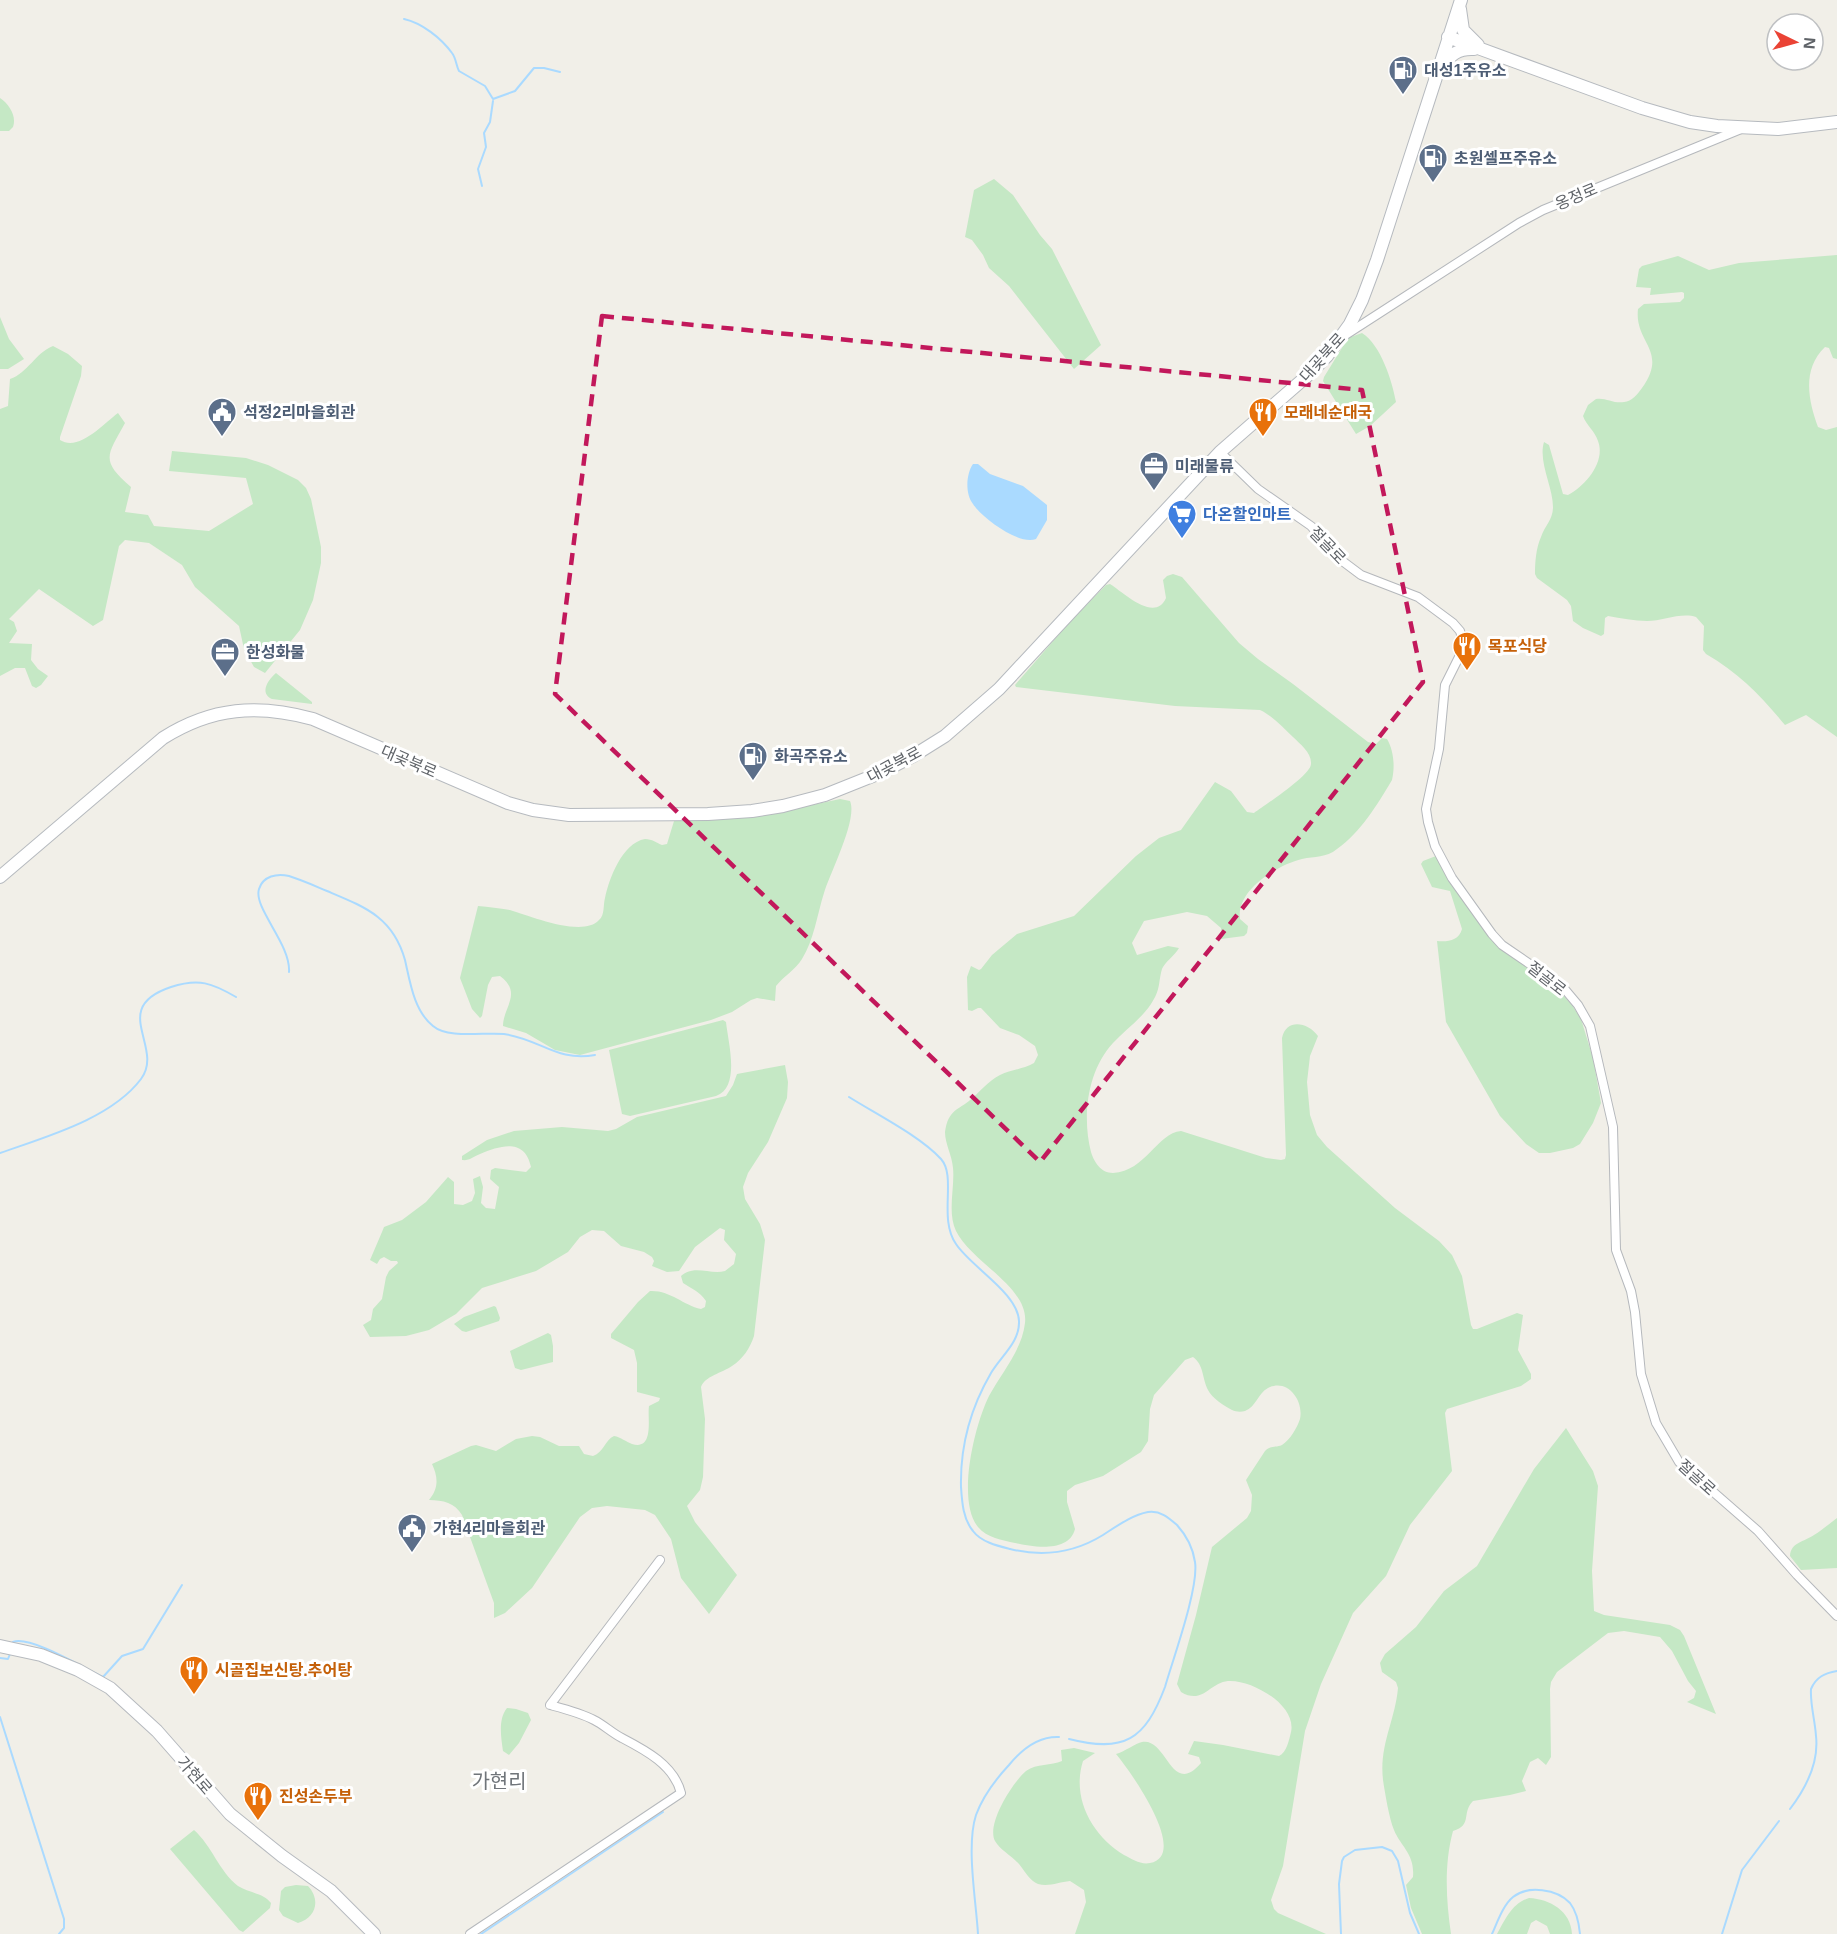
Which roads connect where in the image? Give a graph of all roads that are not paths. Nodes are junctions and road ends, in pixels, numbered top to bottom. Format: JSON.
{"nodes":[{"id":1,"x":1460,"y":2,"type":"edge"},
{"id":2,"x":1448,"y":37,"type":"junction"},
{"id":3,"x":1484,"y":50,"type":"junction"},
{"id":4,"x":1434,"y":78,"type":"junction"},
{"id":5,"x":1837,"y":122,"type":"edge"},
{"id":6,"x":1744,"y":128,"type":"junction"},
{"id":7,"x":1341,"y":338,"type":"junction"},
{"id":8,"x":1220,"y":452,"type":"junction"},
{"id":9,"x":0,"y":877,"type":"edge"},
{"id":10,"x":660,"y":1560,"type":"dead end"},
{"id":11,"x":1837,"y":1616,"type":"edge"},
{"id":12,"x":0,"y":1646,"type":"edge"},
{"id":13,"x":374,"y":1934,"type":"edge"},
{"id":14,"x":470,"y":1934,"type":"edge"}],
"edges":[{"from":1,"to":2,"type":"street","name":"대곶북로"},
{"from":1,"to":3,"type":"street"},
{"from":2,"to":3,"type":"street"},
{"from":2,"to":4,"type":"street","name":"대곶북로"},
{"from":3,"to":4,"type":"street"},
{"from":3,"to":6,"type":"street"},
{"from":4,"to":7,"type":"street","name":"대곶북로"},
{"from":5,"to":6,"type":"street","name":"옹정로"},
{"from":6,"to":7,"type":"street","name":"옹정로"},
{"from":7,"to":8,"type":"street","name":"대곶북로"},
{"from":8,"to":9,"type":"street","name":"대곶북로"},
{"from":8,"to":11,"type":"street","name":"절골로"},
{"from":10,"to":14,"type":"street"},
{"from":12,"to":13,"type":"street","name":"가현로"}]}
